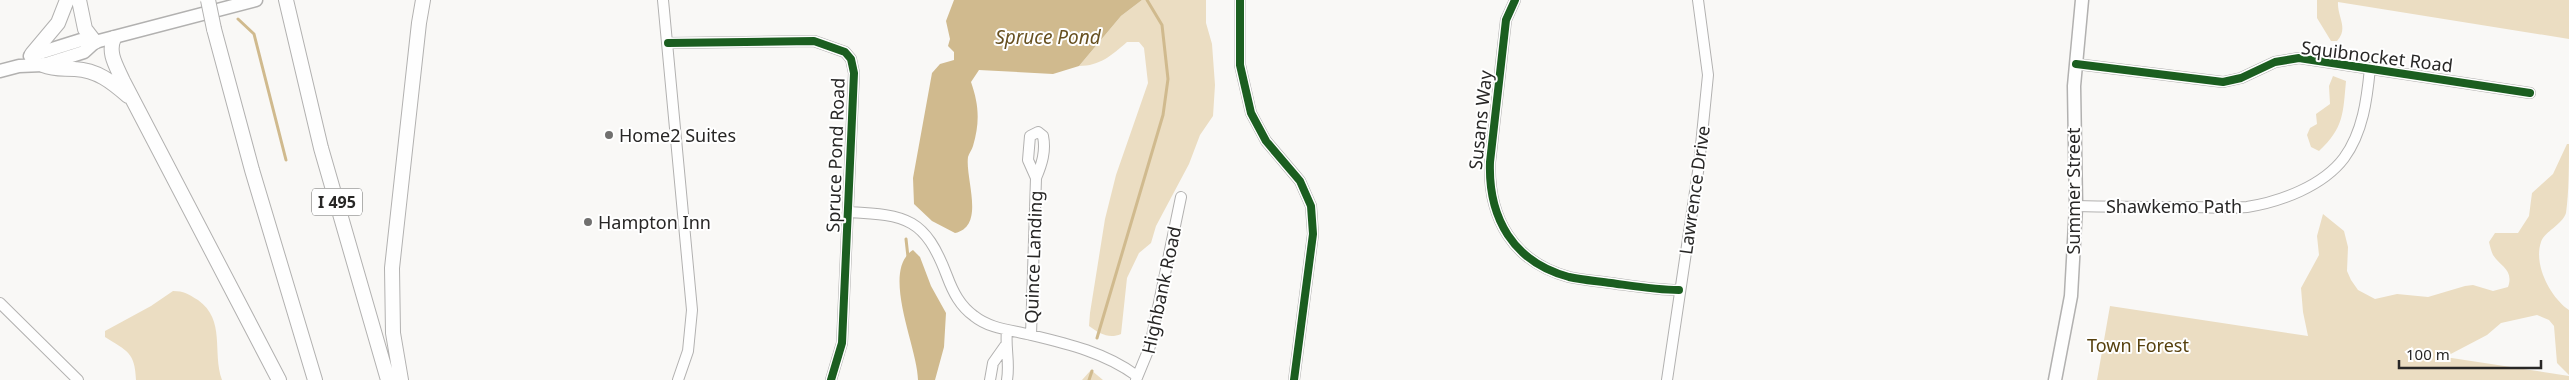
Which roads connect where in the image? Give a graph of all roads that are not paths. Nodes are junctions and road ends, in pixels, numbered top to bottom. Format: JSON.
{"nodes":[{"id":1,"x":67,"y":0,"type":"edge"},
{"id":2,"x":80,"y":0,"type":"edge"},
{"id":3,"x":208,"y":0,"type":"edge"},
{"id":4,"x":256,"y":0,"type":"edge"},
{"id":5,"x":286,"y":0,"type":"edge"},
{"id":6,"x":414,"y":0,"type":"edge"},
{"id":7,"x":423,"y":0,"type":"edge"},
{"id":8,"x":663,"y":0,"type":"edge"},
{"id":9,"x":1240,"y":0,"type":"edge"},
{"id":10,"x":1515,"y":0,"type":"edge"},
{"id":11,"x":1698,"y":0,"type":"edge"},
{"id":12,"x":2082,"y":0,"type":"edge"},
{"id":13,"x":419,"y":23,"type":"junction"},
{"id":14,"x":114,"y":38,"type":"junction"},
{"id":15,"x":93,"y":43,"type":"junction"},
{"id":16,"x":668,"y":43,"type":"junction"},
{"id":17,"x":32,"y":54,"type":"junction"},
{"id":18,"x":2076,"y":64,"type":"junction"},
{"id":19,"x":44,"y":65,"type":"junction"},
{"id":20,"x":19,"y":66,"type":"junction"},
{"id":21,"x":2370,"y":68,"type":"junction"},
{"id":22,"x":0,"y":71,"type":"edge"},
{"id":23,"x":2530,"y":93,"type":"dead end"},
{"id":24,"x":134,"y":102,"type":"junction"},
{"id":25,"x":1036,"y":178,"type":"dead end"},
{"id":26,"x":1181,"y":197,"type":"dead end"},
{"id":27,"x":2076,"y":206,"type":"junction"},
{"id":28,"x":848,"y":212,"type":"junction"},
{"id":29,"x":1679,"y":290,"type":"junction"},
{"id":30,"x":0,"y":303,"type":"edge"},
{"id":31,"x":1007,"y":330,"type":"junction"},
{"id":32,"x":1030,"y":335,"type":"junction"},
{"id":33,"x":1005,"y":346,"type":"junction"},
{"id":34,"x":1137,"y":378,"type":"edge"},
{"id":35,"x":78,"y":380,"type":"edge"},
{"id":36,"x":279,"y":380,"type":"edge"},
{"id":37,"x":316,"y":380,"type":"edge"},
{"id":38,"x":388,"y":380,"type":"edge"},
{"id":39,"x":400,"y":380,"type":"edge"},
{"id":40,"x":678,"y":380,"type":"edge"},
{"id":41,"x":831,"y":380,"type":"edge"},
{"id":42,"x":990,"y":380,"type":"edge"},
{"id":43,"x":1007,"y":380,"type":"edge"},
{"id":44,"x":1294,"y":380,"type":"edge"},
{"id":45,"x":1667,"y":380,"type":"edge"},
{"id":46,"x":2055,"y":380,"type":"edge"}],
"edges":[{"from":1,"to":17,"type":"highway"},
{"from":2,"to":15,"type":"highway"},
{"from":3,"to":37,"type":"highway","bridge":true},
{"from":4,"to":14,"type":"main road"},
{"from":5,"to":38,"type":"highway","number":"I 495"},
{"from":6,"to":13,"type":"highway"},
{"from":7,"to":13,"type":"highway"},
{"from":8,"to":16,"type":"street"},
{"from":9,"to":44,"type":"street"},
{"from":10,"to":29,"type":"street","name":"Susans Way"},
{"from":11,"to":29,"type":"street","name":"Lawrence Drive"},
{"from":12,"to":18,"type":"main road","name":"Summer Street"},
{"from":13,"to":39,"type":"highway"},
{"from":14,"to":15,"type":"main road"},
{"from":14,"to":24,"type":"highway"},
{"from":15,"to":17,"type":"main road"},
{"from":15,"to":19,"type":"main road"},
{"from":16,"to":28,"type":"street","name":"Spruce Pond Road"},
{"from":16,"to":40,"type":"street"},
{"from":17,"to":20,"type":"main road"},
{"from":18,"to":21,"type":"street","name":"Squibnocket Road"},
{"from":18,"to":27,"type":"main road","name":"Summer Street"},
{"from":19,"to":20,"type":"main road"},
{"from":19,"to":24,"type":"highway"},
{"from":20,"to":22,"type":"main road"},
{"from":21,"to":23,"type":"street","name":"Squibnocket Road"},
{"from":21,"to":27,"type":"street","name":"Shawkemo Path"},
{"from":24,"to":36,"type":"highway"},
{"from":25,"to":32,"type":"street","name":"Quince Landing"},
{"from":26,"to":34,"type":"street","name":"Highbank Road"},
{"from":27,"to":46,"type":"main road","name":"Summer Street"},
{"from":28,"to":31,"type":"street"},
{"from":28,"to":41,"type":"street","name":"Spruce Pond Road"},
{"from":29,"to":45,"type":"street","name":"Lawrence Drive"},
{"from":30,"to":35,"type":"street"},
{"from":31,"to":32,"type":"street"},
{"from":31,"to":33,"type":"street"},
{"from":32,"to":34,"type":"street"},
{"from":33,"to":42,"type":"street"},
{"from":33,"to":43,"type":"street"}]}
